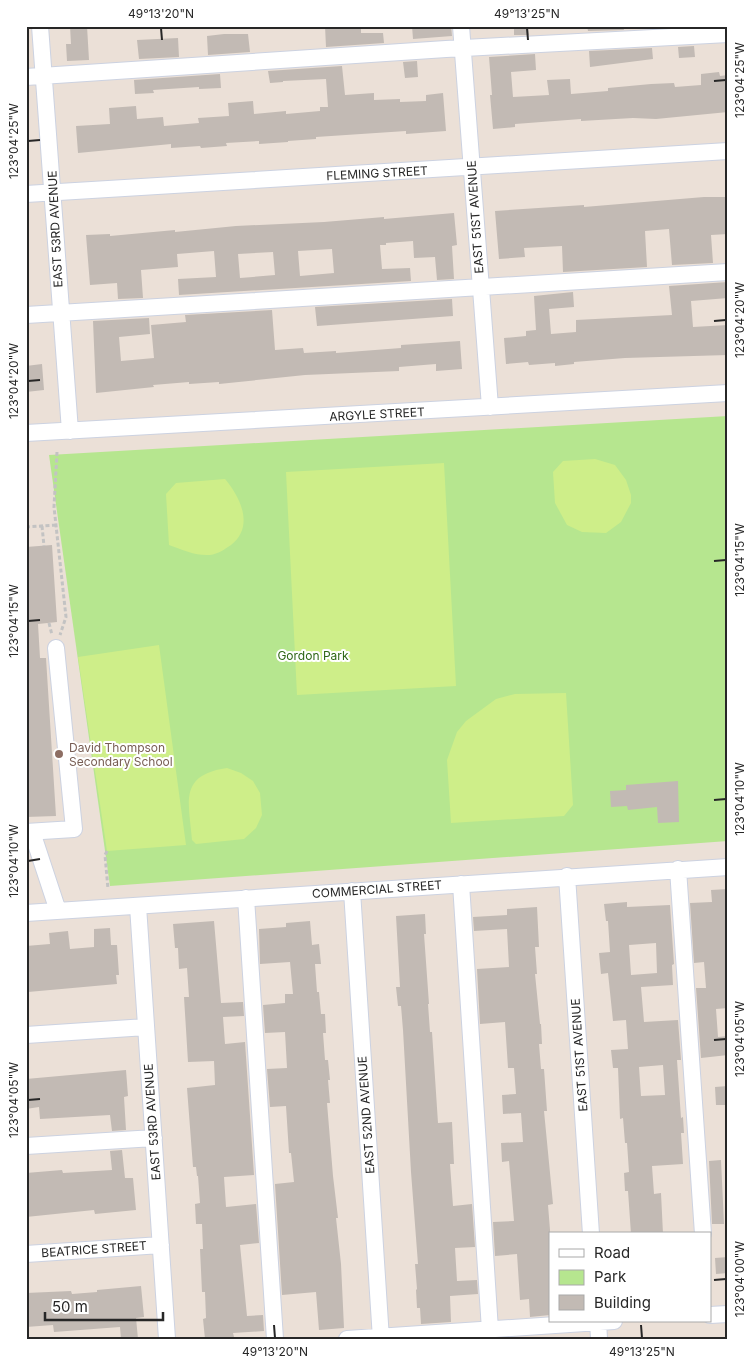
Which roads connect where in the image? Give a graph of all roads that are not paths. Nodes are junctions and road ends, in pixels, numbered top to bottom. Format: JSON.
{"nodes":[{"id":1,"x":40,"y":26,"type":"edge"},
{"id":2,"x":461,"y":26,"type":"edge"},
{"id":3,"x":728,"y":34,"type":"edge"},
{"id":4,"x":462,"y":49,"type":"junction"},
{"id":5,"x":44,"y":76,"type":"junction"},
{"id":6,"x":26,"y":77,"type":"edge"},
{"id":7,"x":728,"y":151,"type":"edge"},
{"id":8,"x":472,"y":167,"type":"junction"},
{"id":9,"x":54,"y":193,"type":"junction"},
{"id":10,"x":26,"y":194,"type":"edge"},
{"id":11,"x":728,"y":272,"type":"edge"},
{"id":12,"x":480,"y":288,"type":"junction"},
{"id":13,"x":60,"y":313,"type":"junction"},
{"id":14,"x":26,"y":315,"type":"edge"},
{"id":15,"x":728,"y":393,"type":"edge"},
{"id":16,"x":490,"y":407,"type":"junction"},
{"id":17,"x":70,"y":431,"type":"junction"},
{"id":18,"x":26,"y":433,"type":"edge"},
{"id":19,"x":56,"y":648,"type":"road end"},
{"id":20,"x":29,"y":832,"type":"edge"},
{"id":21,"x":728,"y":867,"type":"edge"},
{"id":22,"x":678,"y":870,"type":"junction"},
{"id":23,"x":567,"y":876,"type":"junction"},
{"id":24,"x":461,"y":884,"type":"junction"},
{"id":25,"x":352,"y":891,"type":"junction"},
{"id":26,"x":246,"y":898,"type":"junction"},
{"id":27,"x":138,"y":906,"type":"junction"},
{"id":28,"x":58,"y":911,"type":"junction"},
{"id":29,"x":26,"y":913,"type":"edge"},
{"id":30,"x":146,"y":1027,"type":"junction"},
{"id":31,"x":26,"y":1035,"type":"edge"},
{"id":32,"x":154,"y":1138,"type":"junction"},
{"id":33,"x":26,"y":1146,"type":"edge"},
{"id":34,"x":591,"y":1232,"type":"edge"},
{"id":35,"x":703,"y":1232,"type":"edge"},
{"id":36,"x":161,"y":1245,"type":"junction"},
{"id":37,"x":26,"y":1254,"type":"edge"},
{"id":38,"x":728,"y":1314,"type":"edge"},
{"id":39,"x":712,"y":1315,"type":"edge"},
{"id":40,"x":612,"y":1322,"type":"edge"},
{"id":41,"x":598,"y":1328,"type":"edge"},
{"id":42,"x":490,"y":1330,"type":"junction"},
{"id":43,"x":381,"y":1338,"type":"edge"},
{"id":44,"x":167,"y":1339,"type":"edge"},
{"id":45,"x":275,"y":1339,"type":"edge"},
{"id":46,"x":347,"y":1339,"type":"edge"}],
"edges":[{"from":1,"to":5,"type":"street","name":"EAST 53RD AVENUE"},
{"from":2,"to":4,"type":"street","name":"EAST 51ST AVENUE"},
{"from":3,"to":4,"type":"street"},
{"from":4,"to":5,"type":"street"},
{"from":4,"to":8,"type":"street","name":"EAST 51ST AVENUE"},
{"from":5,"to":6,"type":"street"},
{"from":5,"to":9,"type":"street","name":"EAST 53RD AVENUE"},
{"from":7,"to":8,"type":"street","name":"FLEMING STREET"},
{"from":8,"to":9,"type":"street","name":"FLEMING STREET"},
{"from":8,"to":12,"type":"street","name":"EAST 51ST AVENUE"},
{"from":9,"to":10,"type":"street","name":"FLEMING STREET"},
{"from":9,"to":13,"type":"street","name":"EAST 53RD AVENUE"},
{"from":11,"to":12,"type":"street"},
{"from":12,"to":13,"type":"street"},
{"from":12,"to":16,"type":"street","name":"EAST 51ST AVENUE"},
{"from":13,"to":14,"type":"street"},
{"from":13,"to":17,"type":"street","name":"EAST 53RD AVENUE"},
{"from":15,"to":16,"type":"street","name":"ARGYLE STREET"},
{"from":16,"to":17,"type":"street","name":"ARGYLE STREET"},
{"from":17,"to":18,"type":"street","name":"ARGYLE STREET"},
{"from":19,"to":20,"type":"street"},
{"from":20,"to":28,"type":"street"},
{"from":21,"to":22,"type":"street","name":"COMMERCIAL STREET"},
{"from":22,"to":23,"type":"street","name":"COMMERCIAL STREET"},
{"from":22,"to":35,"type":"street"},
{"from":23,"to":24,"type":"street","name":"COMMERCIAL STREET"},
{"from":23,"to":34,"type":"street","name":"EAST 51ST AVENUE"},
{"from":24,"to":25,"type":"street","name":"COMMERCIAL STREET"},
{"from":24,"to":42,"type":"street"},
{"from":25,"to":26,"type":"street","name":"COMMERCIAL STREET"},
{"from":25,"to":43,"type":"street","name":"EAST 52ND AVENUE"},
{"from":26,"to":27,"type":"street","name":"COMMERCIAL STREET"},
{"from":26,"to":45,"type":"street"},
{"from":27,"to":28,"type":"street","name":"COMMERCIAL STREET"},
{"from":27,"to":30,"type":"street","name":"EAST 53RD AVENUE"},
{"from":28,"to":29,"type":"street","name":"COMMERCIAL STREET"},
{"from":30,"to":31,"type":"street"},
{"from":30,"to":32,"type":"street","name":"EAST 53RD AVENUE"},
{"from":32,"to":33,"type":"street"},
{"from":32,"to":36,"type":"street","name":"EAST 53RD AVENUE"},
{"from":36,"to":37,"type":"street","name":"BEATRICE STREET"},
{"from":36,"to":44,"type":"street","name":"EAST 53RD AVENUE"},
{"from":38,"to":39,"type":"street"},
{"from":40,"to":41,"type":"street"},
{"from":41,"to":42,"type":"street"},
{"from":42,"to":43,"type":"street"},
{"from":43,"to":46,"type":"street"}]}
